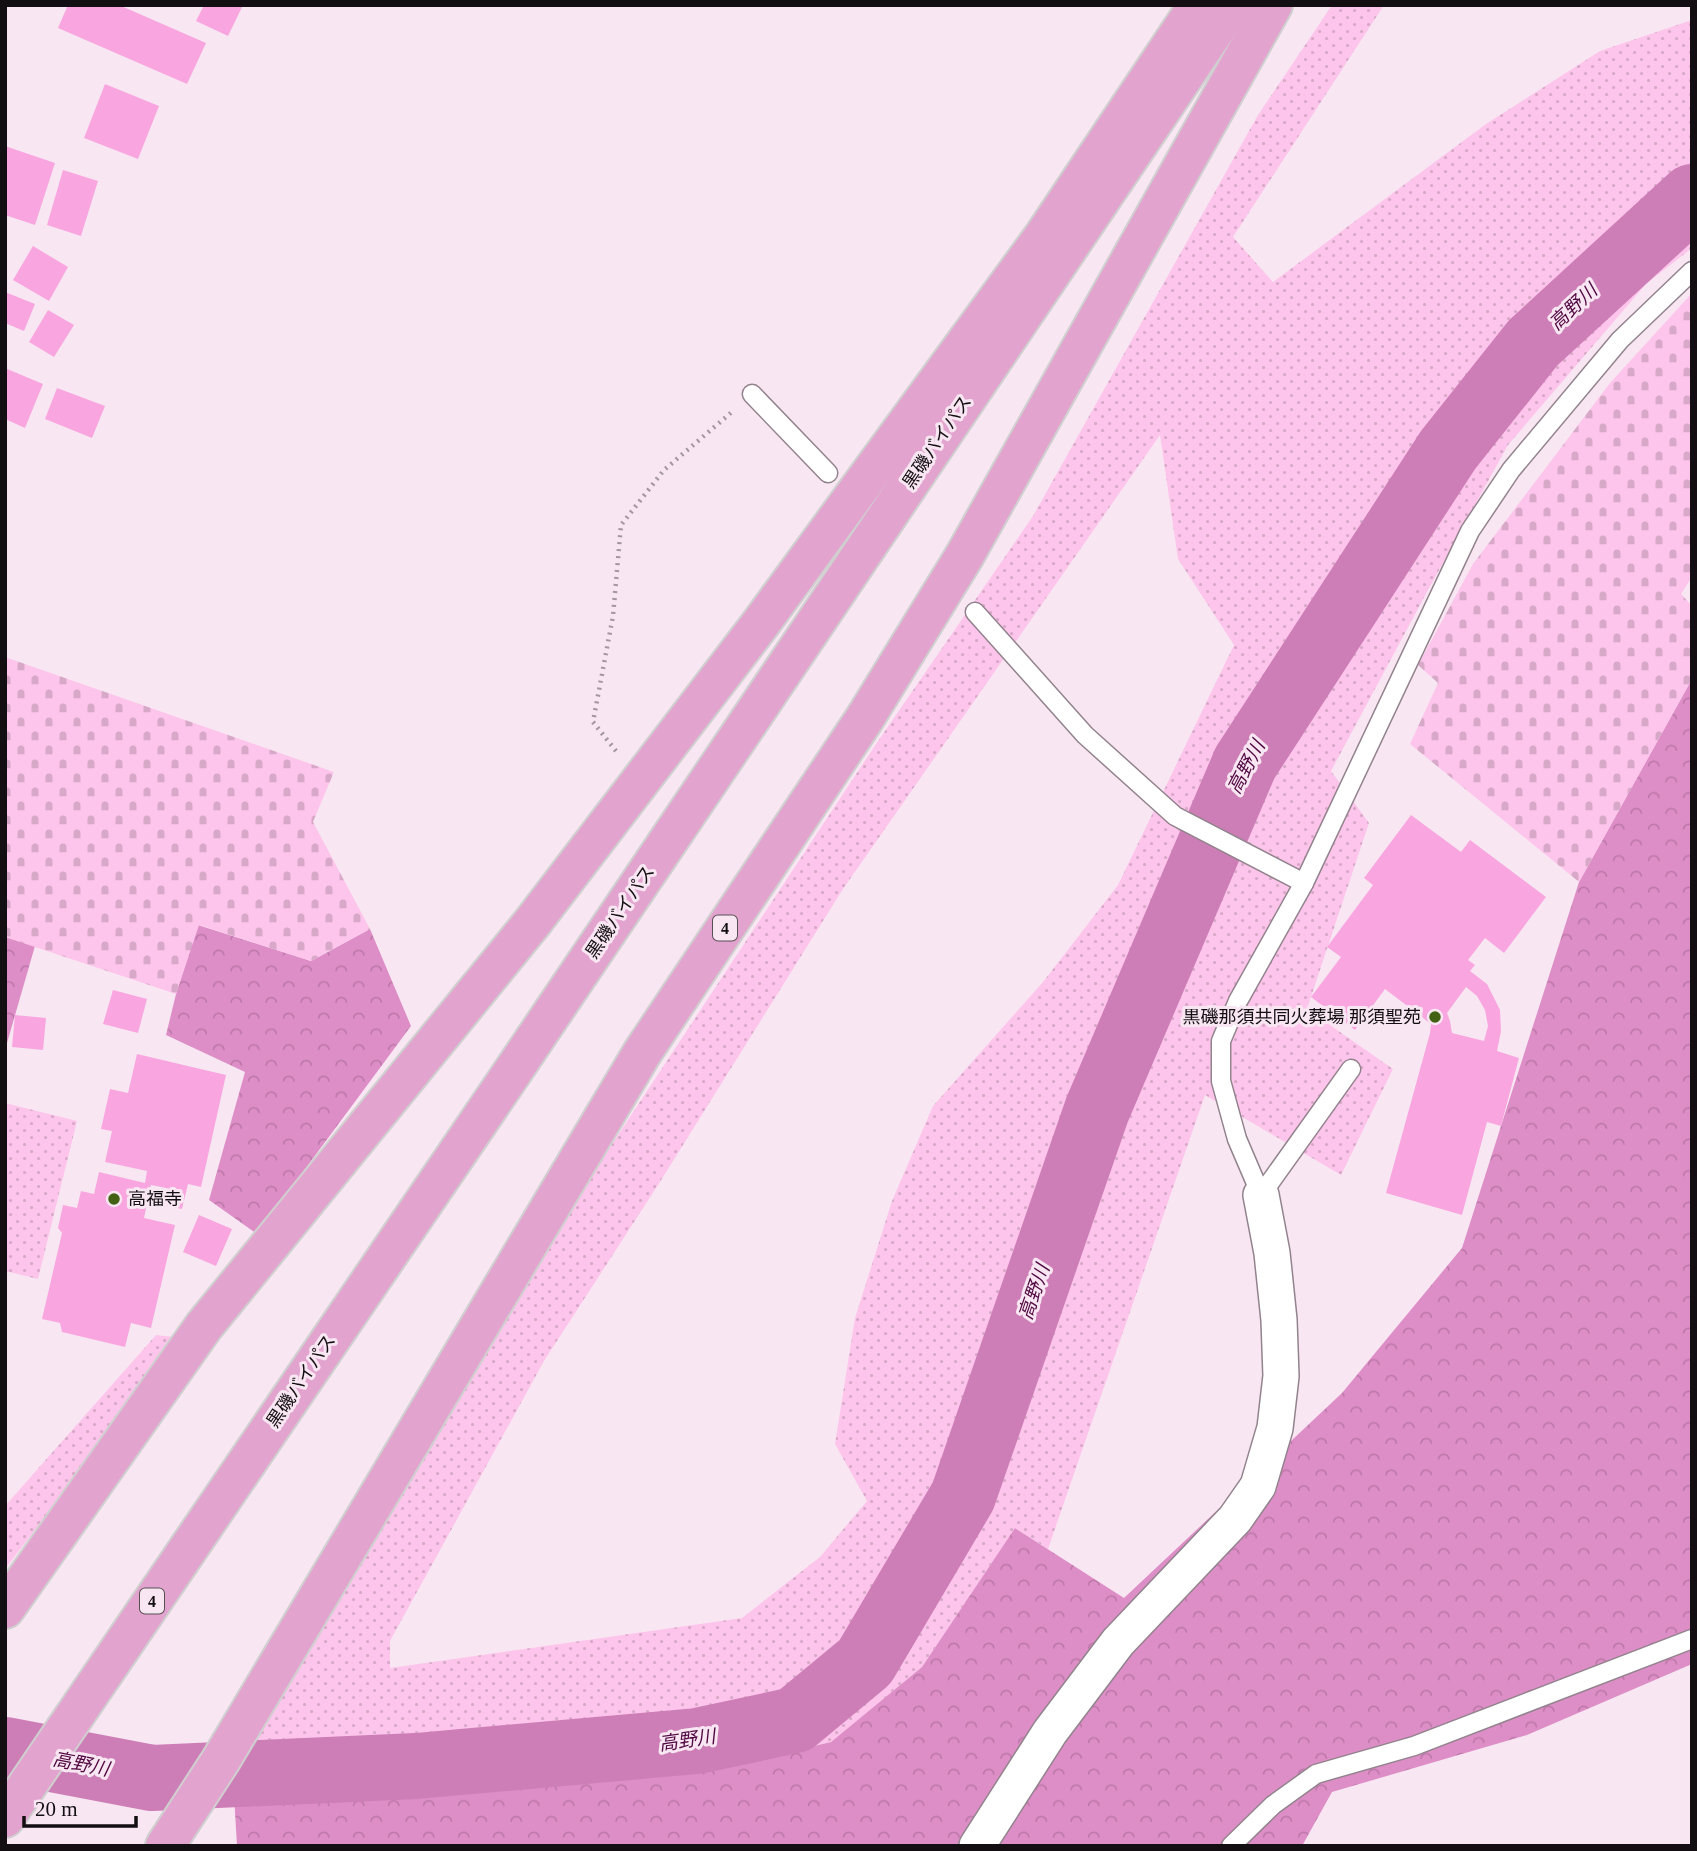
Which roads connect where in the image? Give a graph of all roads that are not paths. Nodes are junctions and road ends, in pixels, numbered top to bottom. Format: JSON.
{"nodes":[{"id":1,"x":1198,"y":5,"type":"edge"},
{"id":2,"x":1232,"y":5,"type":"edge"},
{"id":3,"x":1273,"y":5,"type":"edge"},
{"id":4,"x":1692,"y":271,"type":"edge"},
{"id":5,"x":752,"y":394,"type":"road end"},
{"id":6,"x":828,"y":473,"type":"dead end"},
{"id":7,"x":975,"y":612,"type":"dead end"},
{"id":8,"x":1304,"y":883,"type":"junction"},
{"id":9,"x":1351,"y":1069,"type":"dead end"},
{"id":10,"x":1261,"y":1195,"type":"junction"},
{"id":11,"x":5,"y":1609,"type":"edge"},
{"id":12,"x":1692,"y":1639,"type":"edge"},
{"id":13,"x":5,"y":1818,"type":"edge"},
{"id":14,"x":165,"y":1846,"type":"edge"},
{"id":15,"x":977,"y":1846,"type":"edge"},
{"id":16,"x":1231,"y":1846,"type":"edge"}],
"edges":[{"from":1,"to":11,"type":"highway"},
{"from":2,"to":13,"type":"highway","name":"黒磯バイパス","number":"4"},
{"from":3,"to":14,"type":"highway","number":"4"},
{"from":4,"to":8,"type":"lane"},
{"from":5,"to":6,"type":"lane"},
{"from":7,"to":8,"type":"lane"},
{"from":8,"to":10,"type":"lane"},
{"from":9,"to":10,"type":"lane"},
{"from":10,"to":15,"type":"street"},
{"from":12,"to":16,"type":"lane"}]}
